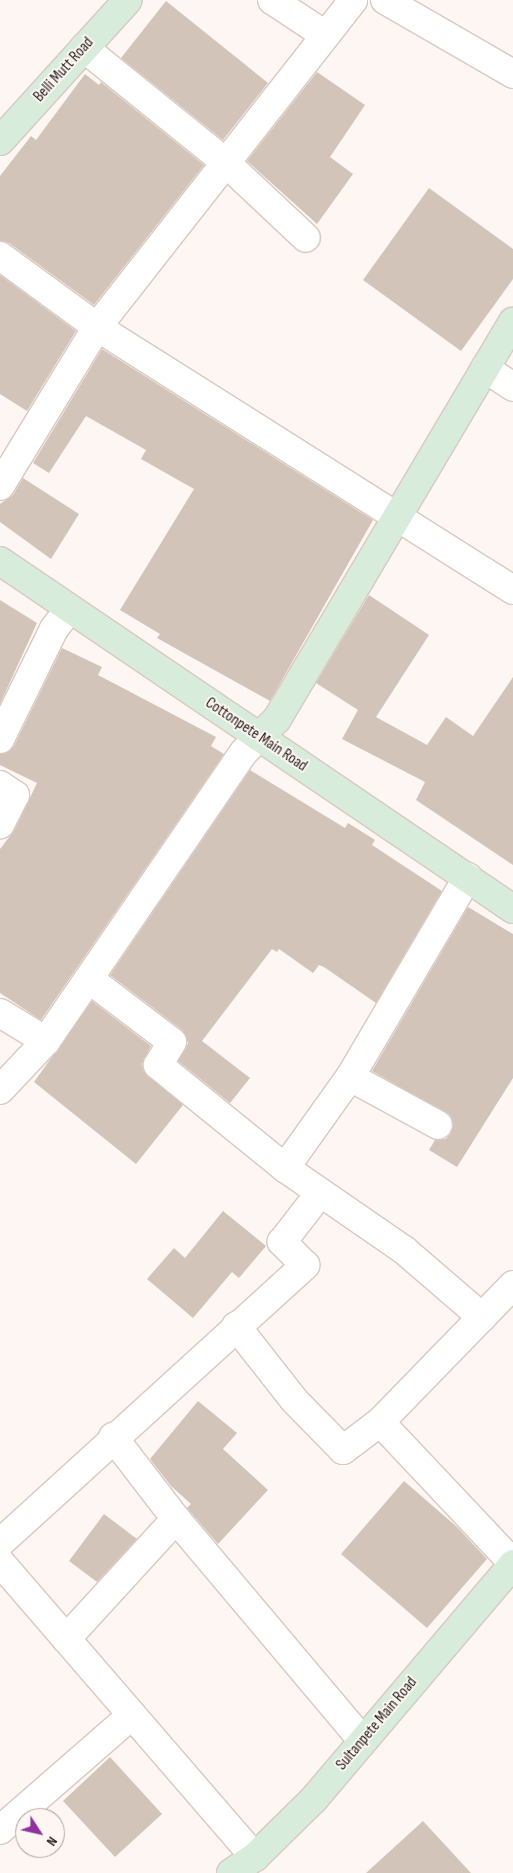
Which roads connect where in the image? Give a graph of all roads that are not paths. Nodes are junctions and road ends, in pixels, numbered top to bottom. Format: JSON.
{"nodes":[{"id":1,"x":128,"y":0,"type":"edge"},
{"id":2,"x":272,"y":0,"type":"edge"},
{"id":3,"x":353,"y":0,"type":"edge"},
{"id":4,"x":385,"y":0,"type":"edge"},
{"id":5,"x":325,"y":35,"type":"junction"},
{"id":6,"x":84,"y":48,"type":"junction"},
{"id":7,"x":513,"y":74,"type":"edge"},
{"id":8,"x":0,"y":141,"type":"edge"},
{"id":9,"x":224,"y":161,"type":"junction"},
{"id":10,"x":306,"y":238,"type":"dead end"},
{"id":11,"x":0,"y":256,"type":"edge"},
{"id":12,"x":513,"y":322,"type":"edge"},
{"id":13,"x":97,"y":327,"type":"junction"},
{"id":14,"x":485,"y":368,"type":"junction"},
{"id":15,"x":513,"y":387,"type":"edge"},
{"id":16,"x":0,"y":486,"type":"edge"},
{"id":17,"x":395,"y":517,"type":"junction"},
{"id":18,"x":0,"y":561,"type":"edge"},
{"id":19,"x":513,"y":590,"type":"edge"},
{"id":20,"x":69,"y":609,"type":"junction"},
{"id":21,"x":259,"y":736,"type":"junction"},
{"id":22,"x":0,"y":739,"type":"edge"},
{"id":23,"x":0,"y":784,"type":"edge"},
{"id":24,"x":0,"y":824,"type":"edge"},
{"id":25,"x":468,"y":877,"type":"junction"},
{"id":26,"x":513,"y":909,"type":"edge"},
{"id":27,"x":89,"y":979,"type":"junction"},
{"id":28,"x":0,"y":1014,"type":"edge"},
{"id":29,"x":46,"y":1041,"type":"junction"},
{"id":30,"x":350,"y":1077,"type":"junction"},
{"id":31,"x":0,"y":1090,"type":"edge"},
{"id":32,"x":438,"y":1125,"type":"dead end"},
{"id":33,"x":285,"y":1168,"type":"junction"},
{"id":34,"x":320,"y":1193,"type":"junction"},
{"id":35,"x":513,"y":1285,"type":"edge"},
{"id":36,"x":482,"y":1317,"type":"junction"},
{"id":37,"x":236,"y":1326,"type":"junction"},
{"id":38,"x":380,"y":1422,"type":"junction"},
{"id":39,"x":113,"y":1437,"type":"junction"},
{"id":40,"x":176,"y":1519,"type":"junction"},
{"id":41,"x":0,"y":1543,"type":"edge"},
{"id":42,"x":0,"y":1562,"type":"edge"},
{"id":43,"x":513,"y":1563,"type":"edge"},
{"id":44,"x":66,"y":1640,"type":"junction"},
{"id":45,"x":132,"y":1715,"type":"junction"},
{"id":46,"x":362,"y":1740,"type":"junction"},
{"id":47,"x":0,"y":1830,"type":"edge"},
{"id":48,"x":261,"y":1865,"type":"edge"},
{"id":49,"x":231,"y":1873,"type":"edge"}],
"edges":[{"from":1,"to":6,"type":"street","name":"Belli Mutt Road"},
{"from":2,"to":5,"type":"street"},
{"from":3,"to":5,"type":"street"},
{"from":4,"to":7,"type":"street"},
{"from":5,"to":9,"type":"street"},
{"from":6,"to":8,"type":"street","name":"Belli Mutt Road"},
{"from":6,"to":9,"type":"street"},
{"from":9,"to":10,"type":"street"},
{"from":9,"to":13,"type":"street"},
{"from":11,"to":13,"type":"street"},
{"from":12,"to":14,"type":"street"},
{"from":13,"to":16,"type":"street"},
{"from":13,"to":17,"type":"street"},
{"from":14,"to":15,"type":"street"},
{"from":14,"to":17,"type":"street"},
{"from":17,"to":19,"type":"street"},
{"from":17,"to":21,"type":"street"},
{"from":18,"to":20,"type":"street","name":"Cottonpete Main Road"},
{"from":20,"to":21,"type":"street","name":"Cottonpete Main Road"},
{"from":20,"to":22,"type":"street"},
{"from":21,"to":25,"type":"street","name":"Cottonpete Main Road"},
{"from":21,"to":27,"type":"street"},
{"from":23,"to":24,"type":"street"},
{"from":25,"to":26,"type":"street","name":"Cottonpete Main Road"},
{"from":25,"to":30,"type":"street"},
{"from":27,"to":29,"type":"street"},
{"from":27,"to":33,"type":"street"},
{"from":28,"to":29,"type":"street"},
{"from":29,"to":31,"type":"street"},
{"from":30,"to":32,"type":"street"},
{"from":30,"to":33,"type":"street"},
{"from":33,"to":34,"type":"street"},
{"from":34,"to":36,"type":"street"},
{"from":34,"to":37,"type":"street"},
{"from":35,"to":36,"type":"street"},
{"from":36,"to":38,"type":"street"},
{"from":37,"to":38,"type":"street"},
{"from":37,"to":39,"type":"street"},
{"from":38,"to":43,"type":"street"},
{"from":39,"to":40,"type":"street"},
{"from":39,"to":41,"type":"street"},
{"from":40,"to":44,"type":"street"},
{"from":40,"to":46,"type":"street"},
{"from":42,"to":44,"type":"street"},
{"from":43,"to":46,"type":"street","name":"Sultanpete Main Road"},
{"from":44,"to":45,"type":"street"},
{"from":45,"to":47,"type":"street"},
{"from":45,"to":48,"type":"street"},
{"from":46,"to":48,"type":"street","name":"Sultanpete Main Road"},
{"from":48,"to":49,"type":"street","name":"Sultanpete Main Road"}]}
